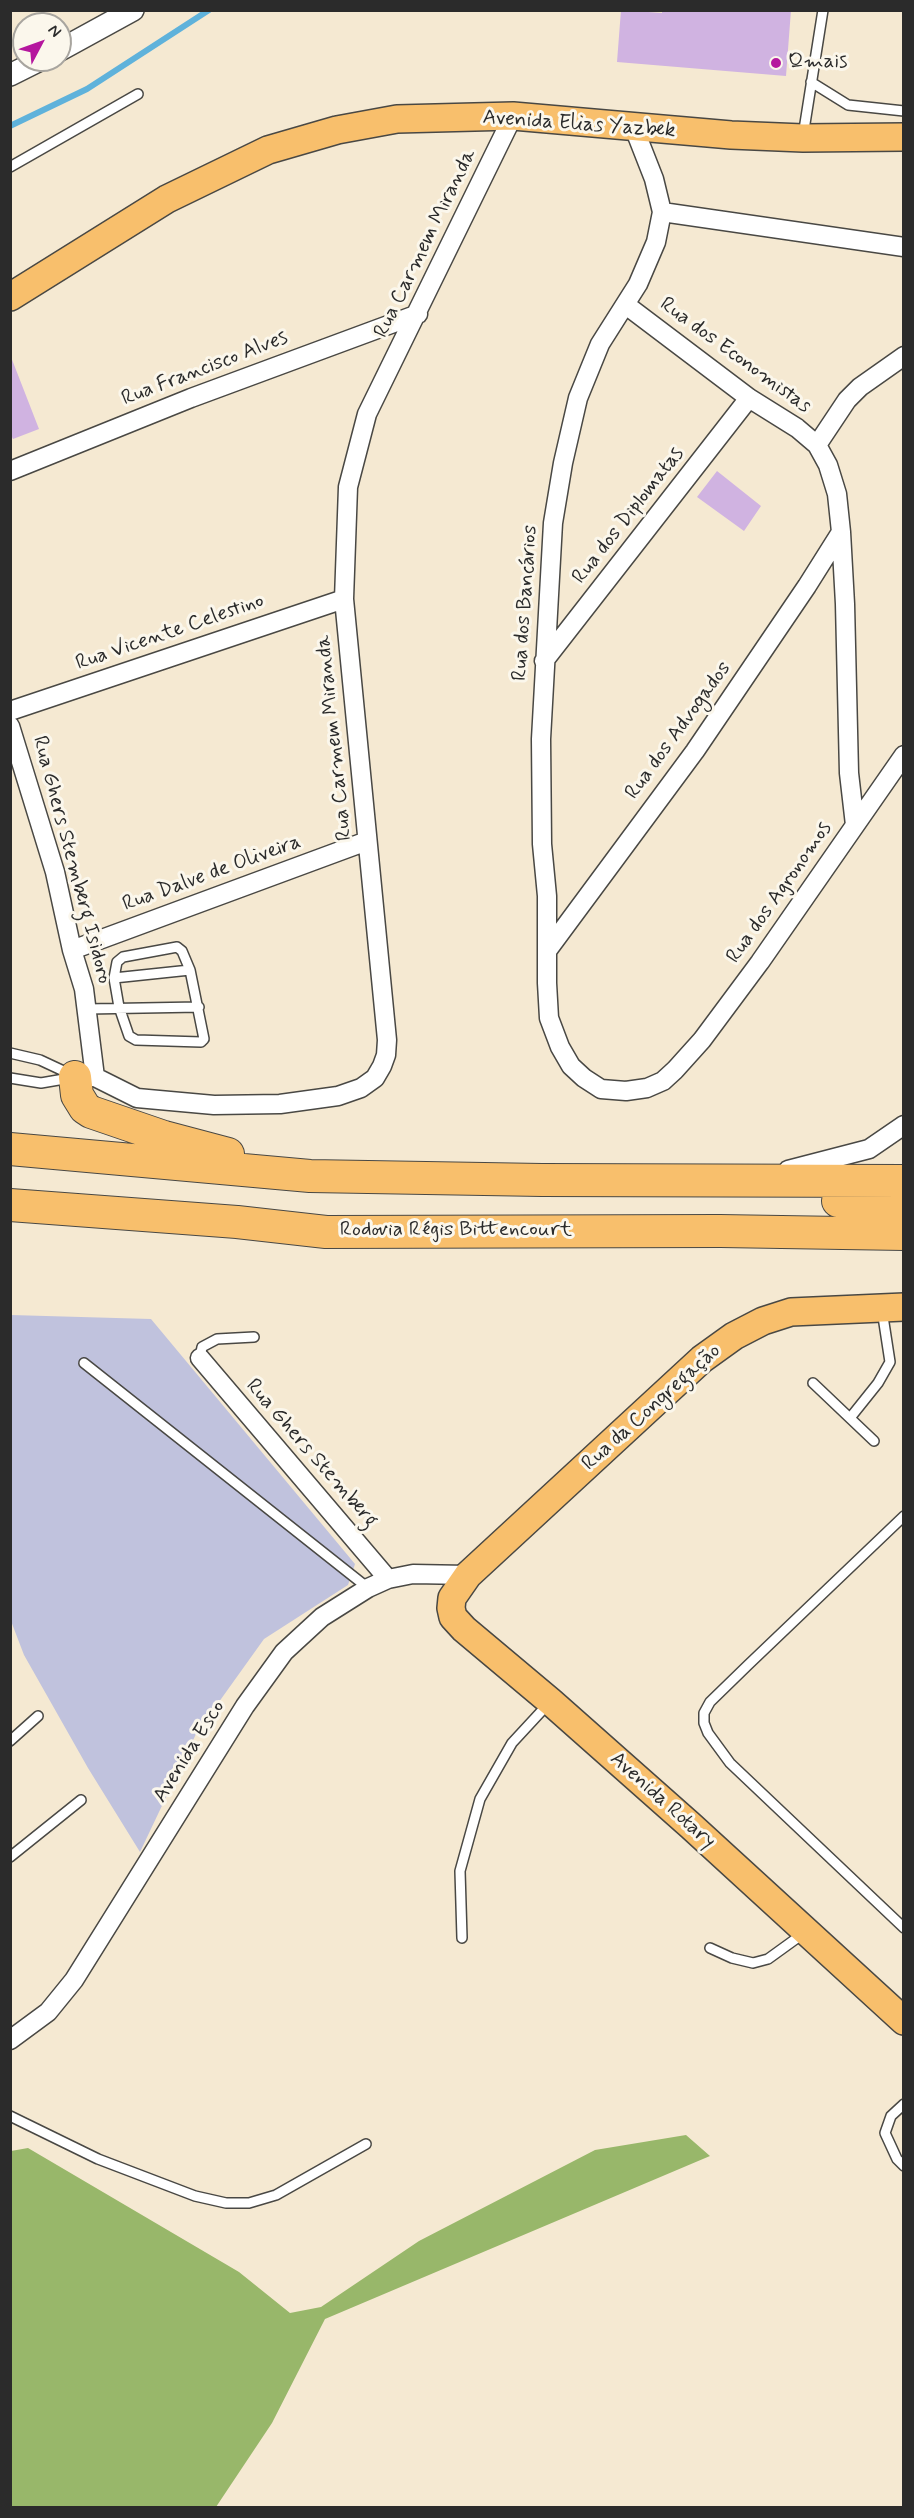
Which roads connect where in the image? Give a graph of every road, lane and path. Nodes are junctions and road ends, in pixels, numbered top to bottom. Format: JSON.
{"nodes":[{"id":1,"x":133,"y":10,"type":"edge"},
{"id":2,"x":822,"y":10,"type":"edge"},
{"id":3,"x":72,"y":43,"type":"edge"},
{"id":4,"x":811,"y":82,"type":"junction"},
{"id":5,"x":138,"y":94,"type":"dead end"},
{"id":6,"x":903,"y":111,"type":"edge"},
{"id":7,"x":513,"y":116,"type":"junction"},
{"id":8,"x":634,"y":128,"type":"junction"},
{"id":9,"x":903,"y":137,"type":"edge"},
{"id":10,"x":803,"y":138,"type":"junction"},
{"id":11,"x":10,"y":167,"type":"edge"},
{"id":12,"x":662,"y":212,"type":"junction"},
{"id":13,"x":903,"y":247,"type":"edge"},
{"id":14,"x":23,"y":283,"type":"edge"},
{"id":15,"x":10,"y":297,"type":"edge"},
{"id":16,"x":626,"y":305,"type":"junction"},
{"id":17,"x":418,"y":314,"type":"junction"},
{"id":18,"x":903,"y":356,"type":"edge"},
{"id":19,"x":749,"y":398,"type":"junction"},
{"id":20,"x":817,"y":445,"type":"junction"},
{"id":21,"x":10,"y":471,"type":"edge"},
{"id":22,"x":841,"y":532,"type":"junction"},
{"id":23,"x":344,"y":599,"type":"junction"},
{"id":24,"x":544,"y":661,"type":"junction"},
{"id":25,"x":10,"y":711,"type":"edge"},
{"id":26,"x":10,"y":726,"type":"edge"},
{"id":27,"x":903,"y":755,"type":"edge"},
{"id":28,"x":855,"y":825,"type":"junction"},
{"id":29,"x":368,"y":841,"type":"junction"},
{"id":30,"x":72,"y":950,"type":"junction"},
{"id":31,"x":547,"y":951,"type":"junction"},
{"id":32,"x":190,"y":970,"type":"junction"},
{"id":33,"x":114,"y":978,"type":"junction"},
{"id":34,"x":119,"y":1007,"type":"junction"},
{"id":35,"x":199,"y":1007,"type":"junction"},
{"id":36,"x":87,"y":1009,"type":"junction"},
{"id":37,"x":549,"y":1018,"type":"joint"},
{"id":38,"x":10,"y":1053,"type":"edge"},
{"id":39,"x":85,"y":1077,"type":"junction"},
{"id":40,"x":10,"y":1078,"type":"edge"},
{"id":41,"x":903,"y":1125,"type":"edge"},
{"id":42,"x":10,"y":1149,"type":"edge"},
{"id":43,"x":903,"y":1166,"type":"edge"},
{"id":44,"x":788,"y":1170,"type":"junction"},
{"id":45,"x":310,"y":1176,"type":"junction"},
{"id":46,"x":542,"y":1180,"type":"junction"},
{"id":47,"x":719,"y":1180,"type":"junction"},
{"id":48,"x":903,"y":1181,"type":"edge"},
{"id":49,"x":903,"y":1204,"type":"edge"},
{"id":50,"x":10,"y":1205,"type":"edge"},
{"id":51,"x":903,"y":1234,"type":"edge"},
{"id":52,"x":893,"y":1307,"type":"edge"},
{"id":53,"x":254,"y":1337,"type":"dead end"},
{"id":54,"x":200,"y":1358,"type":"joint"},
{"id":55,"x":84,"y":1363,"type":"dead end"},
{"id":56,"x":813,"y":1383,"type":"dead end"},
{"id":57,"x":850,"y":1418,"type":"junction"},
{"id":58,"x":874,"y":1441,"type":"dead end"},
{"id":59,"x":903,"y":1516,"type":"edge"},
{"id":60,"x":468,"y":1575,"type":"junction"},
{"id":61,"x":388,"y":1579,"type":"junction"},
{"id":62,"x":368,"y":1588,"type":"junction"},
{"id":63,"x":551,"y":1702,"type":"junction"},
{"id":64,"x":38,"y":1716,"type":"dead end"},
{"id":65,"x":10,"y":1741,"type":"edge"},
{"id":66,"x":81,"y":1800,"type":"dead end"},
{"id":67,"x":10,"y":1857,"type":"edge"},
{"id":68,"x":903,"y":1928,"type":"edge"},
{"id":69,"x":806,"y":1932,"type":"junction"},
{"id":70,"x":462,"y":1938,"type":"dead end"},
{"id":71,"x":710,"y":1948,"type":"dead end"},
{"id":72,"x":903,"y":2021,"type":"edge"},
{"id":73,"x":10,"y":2040,"type":"edge"},
{"id":74,"x":903,"y":2104,"type":"edge"},
{"id":75,"x":10,"y":2116,"type":"edge"},
{"id":76,"x":366,"y":2144,"type":"dead end"},
{"id":77,"x":903,"y":2166,"type":"edge"}],
"edges":[{"from":1,"to":3,"type":"street"},
{"from":2,"to":4,"type":"lane"},
{"from":4,"to":6,"type":"lane"},
{"from":4,"to":10,"type":"lane"},
{"from":5,"to":11,"type":"lane"},
{"from":7,"to":8,"type":"main road","name":"Avenida Elias Yazbek"},
{"from":7,"to":14,"type":"main road","name":"Avenida Elias Yazbek"},
{"from":7,"to":17,"type":"street","name":"Rua Carmem Miranda"},
{"from":8,"to":10,"type":"main road","name":"Avenida Elias Yazbek"},
{"from":8,"to":12,"type":"street","name":"Rua dos Bancários"},
{"from":9,"to":10,"type":"main road","name":"Avenida Elias Yazbek"},
{"from":12,"to":13,"type":"street"},
{"from":12,"to":16,"type":"street","name":"Rua dos Bancários"},
{"from":14,"to":15,"type":"main road","name":"Avenida Elias Yazbek"},
{"from":16,"to":19,"type":"street","name":"Rua dos Economistas"},
{"from":16,"to":24,"type":"street","name":"Rua dos Bancários"},
{"from":17,"to":21,"type":"street","name":"Rua Francisco Alves"},
{"from":17,"to":23,"type":"street","name":"Rua Carmem Miranda"},
{"from":18,"to":20,"type":"street"},
{"from":19,"to":20,"type":"street","name":"Rua dos Economistas"},
{"from":19,"to":24,"type":"street","name":"Rua dos Diplomatas"},
{"from":20,"to":22,"type":"street","name":"Rua dos Agronomos"},
{"from":22,"to":28,"type":"street","name":"Rua dos Agronomos"},
{"from":22,"to":31,"type":"street","name":"Rua dos Advogados"},
{"from":23,"to":25,"type":"street","name":"Rua Vicente Celestino"},
{"from":23,"to":29,"type":"street","name":"Rua Carmem Miranda"},
{"from":24,"to":31,"type":"street","name":"Rua dos Bancários"},
{"from":26,"to":30,"type":"street","name":"Rua Ghers Stemberg Isidoro"},
{"from":27,"to":28,"type":"street"},
{"from":28,"to":37,"type":"street","name":"Rua dos Agronomos"},
{"from":29,"to":30,"type":"street","name":"Rua Dalve de Oliveira"},
{"from":29,"to":39,"type":"street","name":"Rua Carmem Miranda"},
{"from":30,"to":36,"type":"street","name":"Rua Ghers Stemberg Isidoro"},
{"from":31,"to":37,"type":"street","name":"Rua dos Bancários"},
{"from":32,"to":33,"type":"lane"},
{"from":32,"to":33,"type":"lane"},
{"from":32,"to":35,"type":"lane"},
{"from":33,"to":34,"type":"lane"},
{"from":34,"to":35,"type":"lane"},
{"from":34,"to":35,"type":"lane"},
{"from":34,"to":36,"type":"lane"},
{"from":36,"to":39,"type":"street","name":"Rua Ghers Stemberg Isidoro"},
{"from":38,"to":39,"type":"lane"},
{"from":39,"to":40,"type":"lane"},
{"from":39,"to":45,"type":"highway"},
{"from":41,"to":44,"type":"street"},
{"from":42,"to":45,"type":"highway"},
{"from":43,"to":44,"type":"highway"},
{"from":44,"to":47,"type":"highway"},
{"from":45,"to":46,"type":"highway"},
{"from":46,"to":47,"type":"highway"},
{"from":46,"to":49,"type":"highway"},
{"from":47,"to":48,"type":"highway"},
{"from":50,"to":51,"type":"highway","name":"Rodovia Régis Bittencourt"},
{"from":52,"to":57,"type":"lane"},
{"from":52,"to":60,"type":"main road","name":"Rua da Congregação"},
{"from":53,"to":54,"type":"lane"},
{"from":54,"to":61,"type":"street","name":"Rua Ghers Stemberg"},
{"from":55,"to":62,"type":"lane"},
{"from":56,"to":57,"type":"lane"},
{"from":57,"to":58,"type":"lane"},
{"from":59,"to":68,"type":"lane"},
{"from":60,"to":61,"type":"street","name":"Avenida Esco"},
{"from":60,"to":63,"type":"main road","name":"Avenida Rotary"},
{"from":61,"to":62,"type":"street","name":"Avenida Esco"},
{"from":62,"to":73,"type":"street","name":"Avenida Esco"},
{"from":63,"to":69,"type":"main road","name":"Avenida Rotary"},
{"from":63,"to":70,"type":"lane"},
{"from":64,"to":65,"type":"lane"},
{"from":66,"to":67,"type":"lane"},
{"from":69,"to":71,"type":"lane"},
{"from":69,"to":72,"type":"main road","name":"Avenida Rotary"},
{"from":74,"to":77,"type":"lane"},
{"from":75,"to":76,"type":"lane"}]}
